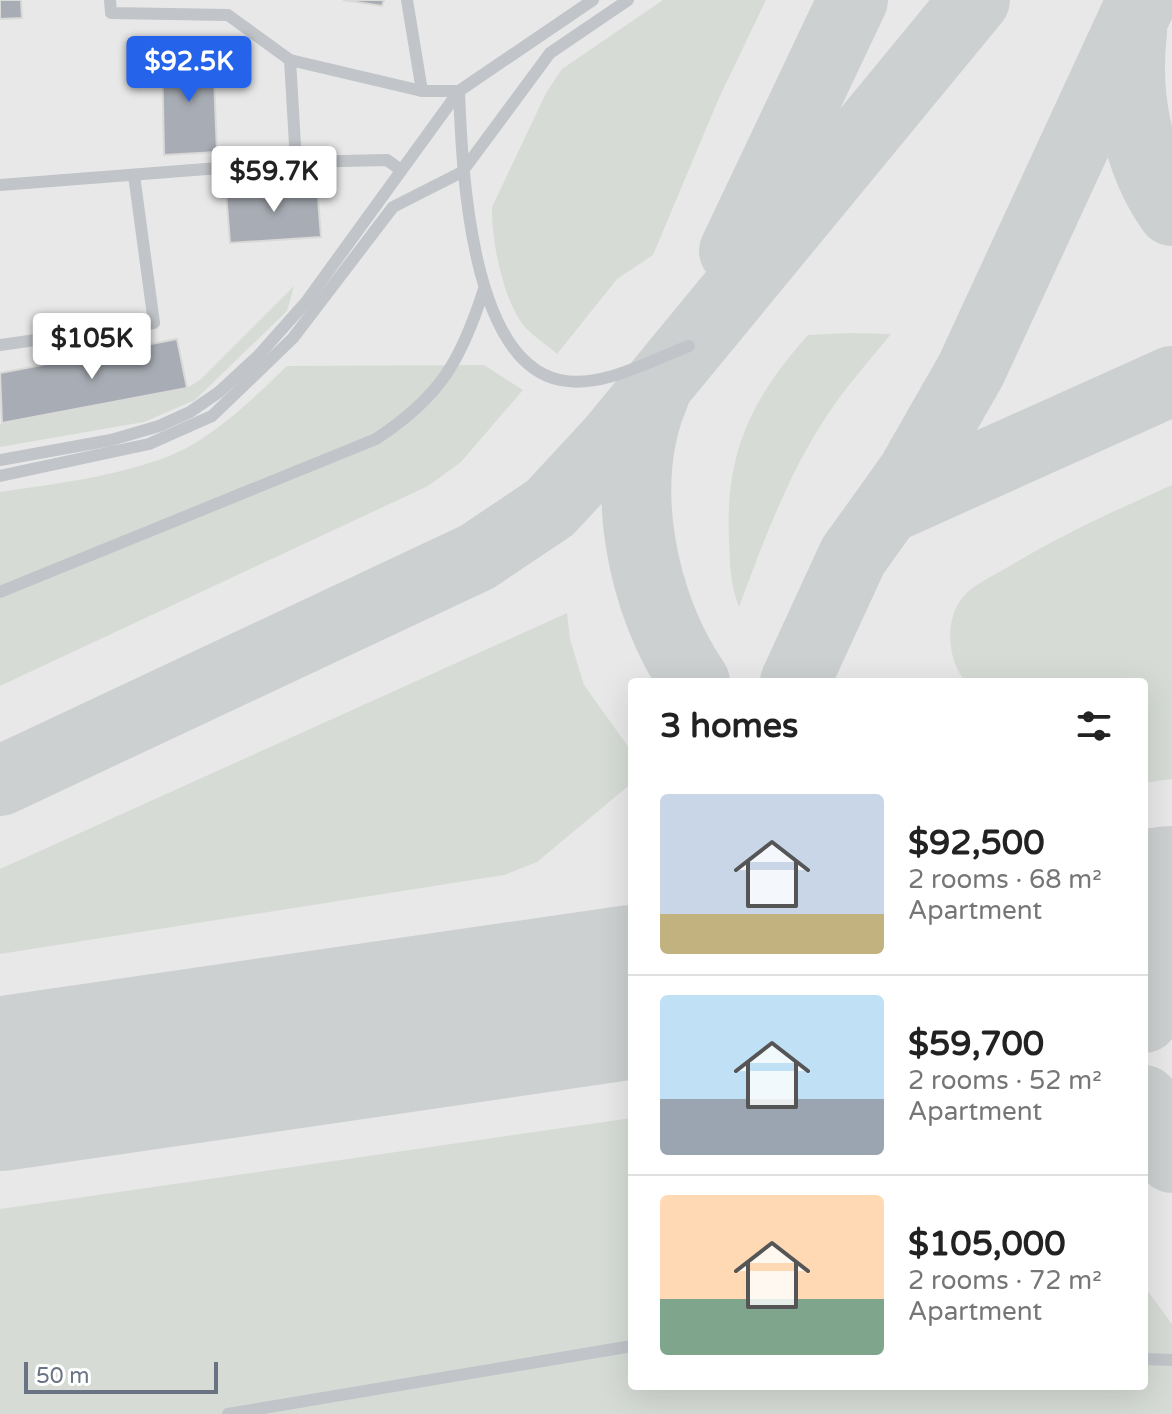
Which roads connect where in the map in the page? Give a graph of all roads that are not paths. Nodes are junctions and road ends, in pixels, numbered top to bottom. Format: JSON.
{"nodes":[{"id":1,"x":110,"y":0,"type":"edge"},
{"id":2,"x":407,"y":0,"type":"edge"},
{"id":3,"x":593,"y":0,"type":"edge"},
{"id":4,"x":628,"y":0,"type":"edge"},
{"id":5,"x":290,"y":60,"type":"junction"},
{"id":6,"x":422,"y":91,"type":"junction"},
{"id":7,"x":459,"y":91,"type":"junction"},
{"id":8,"x":296,"y":162,"type":"junction"},
{"id":9,"x":401,"y":170,"type":"junction"},
{"id":10,"x":462,"y":172,"type":"junction"},
{"id":11,"x":134,"y":175,"type":"junction"},
{"id":12,"x":0,"y":185,"type":"edge"},
{"id":13,"x":484,"y":289,"type":"junction"},
{"id":14,"x":0,"y":345,"type":"edge"},
{"id":15,"x":689,"y":346,"type":"dead end"},
{"id":16,"x":0,"y":460,"type":"edge"},
{"id":17,"x":0,"y":476,"type":"edge"},
{"id":18,"x":0,"y":592,"type":"edge"},
{"id":19,"x":628,"y":1347,"type":"edge"},
{"id":20,"x":1148,"y":1359,"type":"edge"},
{"id":21,"x":1172,"y":1360,"type":"edge"},
{"id":22,"x":228,"y":1414,"type":"edge"}],
"edges":[{"from":1,"to":5,"type":"lane"},
{"from":2,"to":6,"type":"lane"},
{"from":3,"to":7,"type":"lane"},
{"from":4,"to":10,"type":"lane"},
{"from":5,"to":6,"type":"lane"},
{"from":5,"to":8,"type":"lane"},
{"from":6,"to":7,"type":"lane"},
{"from":7,"to":9,"type":"lane"},
{"from":7,"to":10,"type":"lane"},
{"from":8,"to":9,"type":"lane"},
{"from":8,"to":11,"type":"lane"},
{"from":9,"to":16,"type":"lane"},
{"from":10,"to":13,"type":"lane"},
{"from":10,"to":17,"type":"lane"},
{"from":11,"to":12,"type":"lane"},
{"from":11,"to":14,"type":"lane"},
{"from":13,"to":15,"type":"lane"},
{"from":13,"to":18,"type":"lane"},
{"from":19,"to":22,"type":"lane"},
{"from":20,"to":21,"type":"lane"}]}
